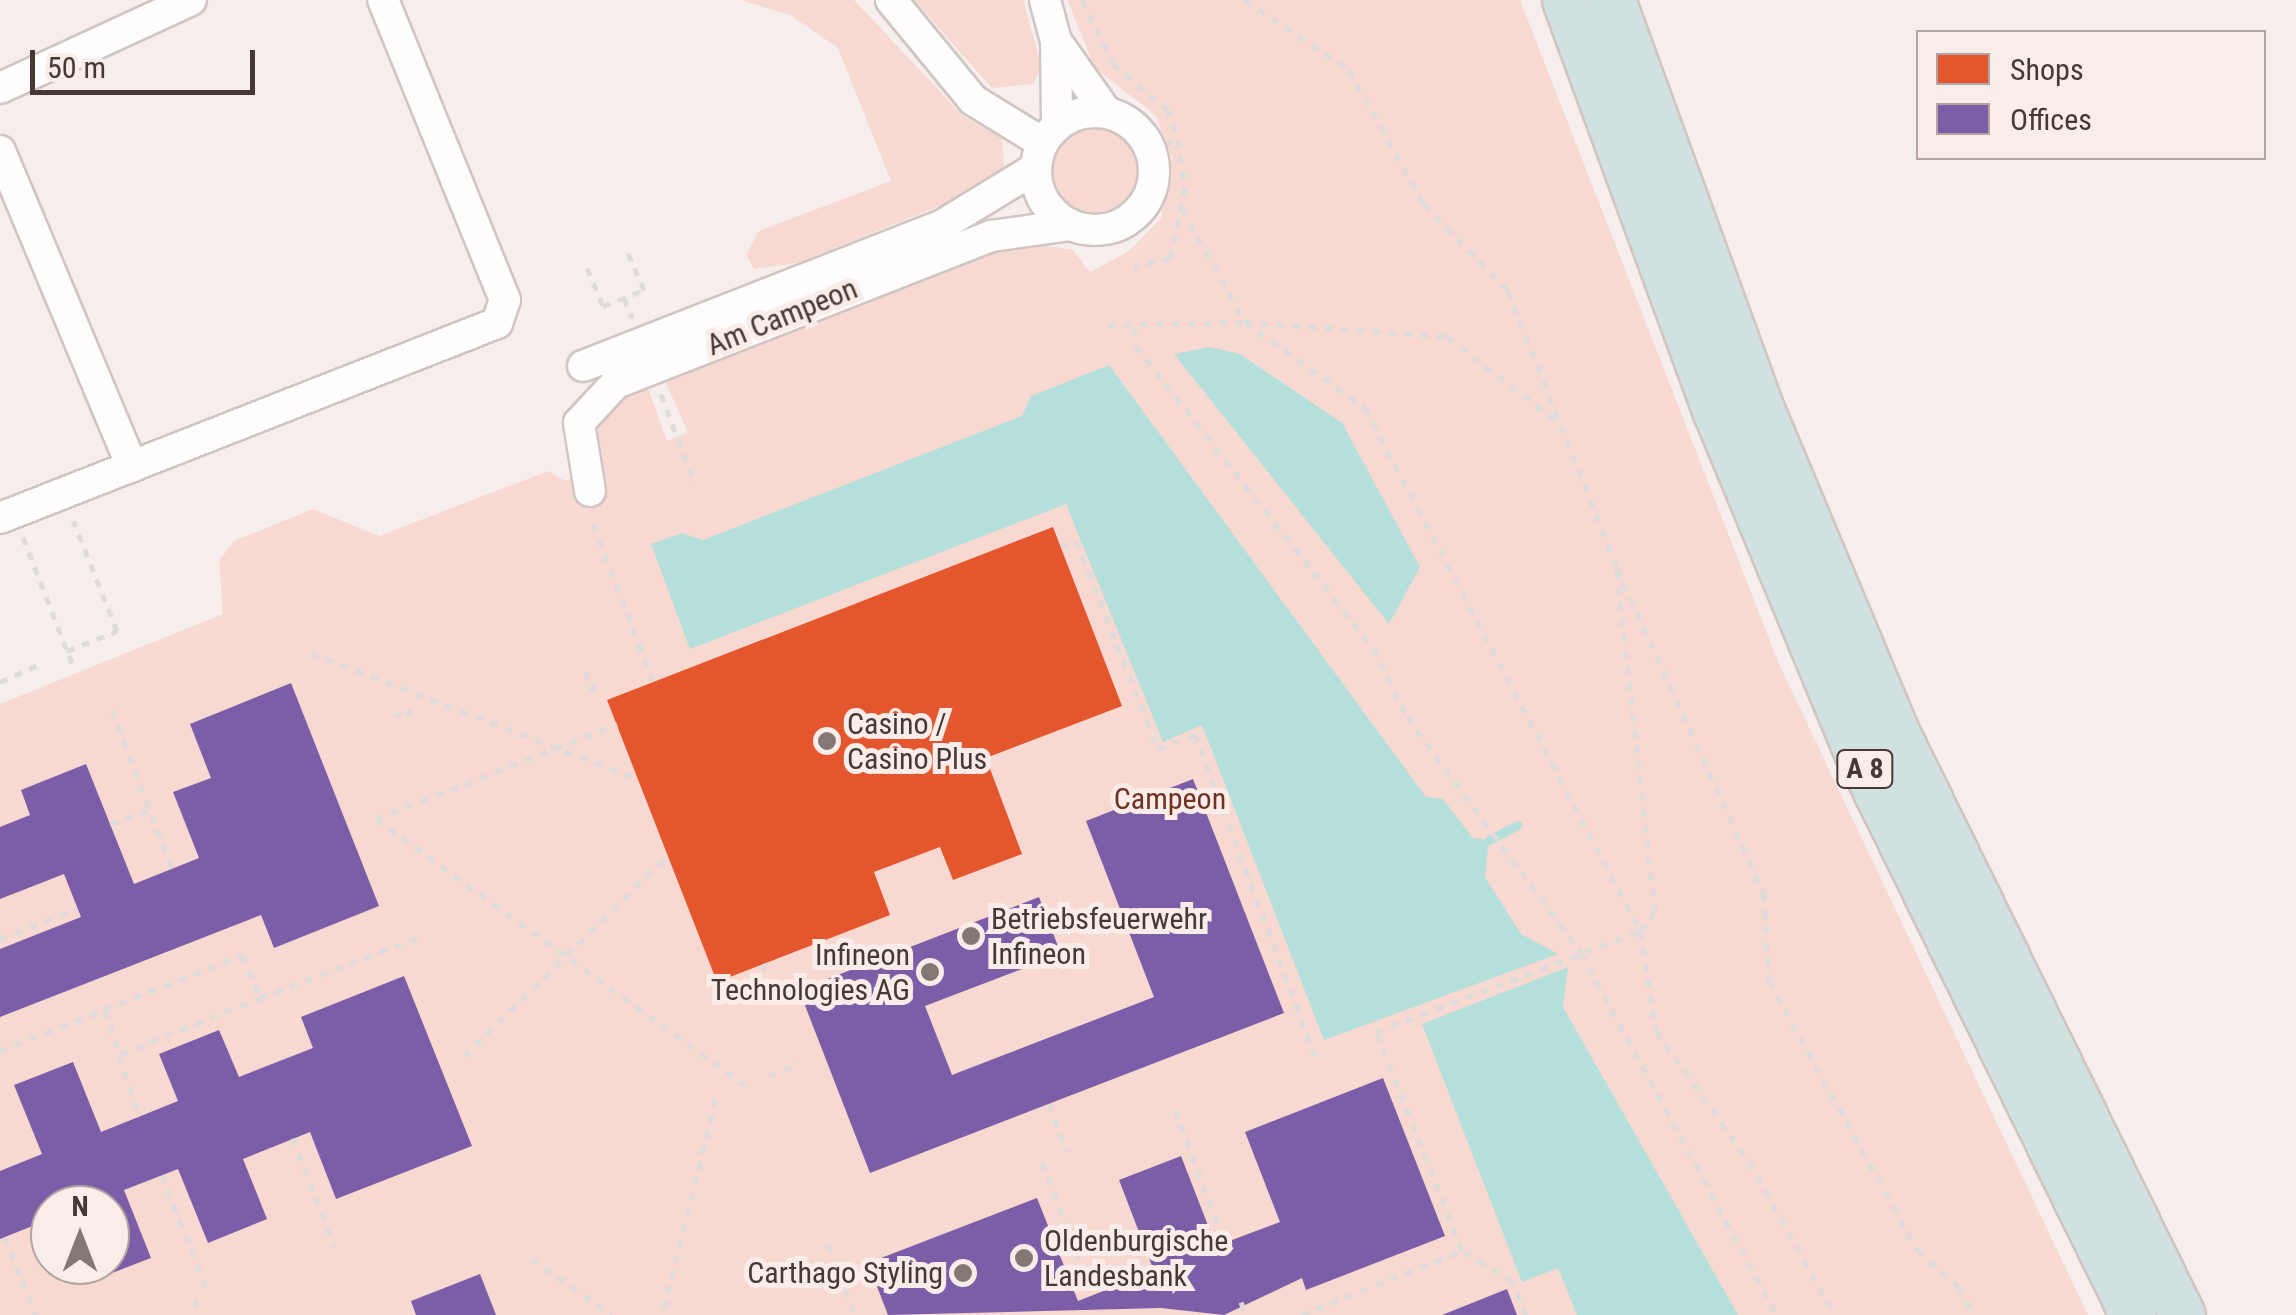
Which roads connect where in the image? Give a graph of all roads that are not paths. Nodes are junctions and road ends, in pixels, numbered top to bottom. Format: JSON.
{"nodes":[{"id":1,"x":192,"y":0,"type":"edge"},
{"id":2,"x":383,"y":0,"type":"edge"},
{"id":3,"x":891,"y":0,"type":"edge"},
{"id":4,"x":1045,"y":0,"type":"edge"},
{"id":5,"x":1566,"y":0,"type":"edge"},
{"id":6,"x":1612,"y":0,"type":"edge"},
{"id":7,"x":1056,"y":41,"type":"junction"},
{"id":8,"x":1054,"y":82,"type":"junction"},
{"id":9,"x":0,"y":88,"type":"edge"},
{"id":10,"x":973,"y":100,"type":"junction"},
{"id":11,"x":1106,"y":112,"type":"junction"},
{"id":12,"x":1045,"y":145,"type":"junction"},
{"id":13,"x":0,"y":152,"type":"edge"},
{"id":14,"x":1070,"y":225,"type":"junction"},
{"id":15,"x":583,"y":366,"type":"dead end"},
{"id":16,"x":132,"y":467,"type":"junction"},
{"id":17,"x":590,"y":491,"type":"dead end"},
{"id":18,"x":7,"y":516,"type":"edge"},
{"id":19,"x":2133,"y":1315,"type":"edge"},
{"id":20,"x":2182,"y":1315,"type":"edge"}],
"edges":[{"from":1,"to":9,"type":"street"},
{"from":2,"to":16,"type":"street"},
{"from":3,"to":10,"type":"street"},
{"from":4,"to":7,"type":"street"},
{"from":5,"to":19,"type":"highway","number":"A 8"},
{"from":6,"to":20,"type":"highway","number":"A 8"},
{"from":7,"to":8,"type":"street"},
{"from":7,"to":11,"type":"street"},
{"from":8,"to":10,"type":"street"},
{"from":8,"to":12,"type":"street"},
{"from":10,"to":12,"type":"street"},
{"from":11,"to":12,"type":"street"},
{"from":11,"to":14,"type":"street"},
{"from":12,"to":14,"type":"street"},
{"from":12,"to":15,"type":"street","name":"Am Campeon"},
{"from":13,"to":16,"type":"street"},
{"from":14,"to":17,"type":"street","name":"Am Campeon"},
{"from":16,"to":18,"type":"street"}]}
